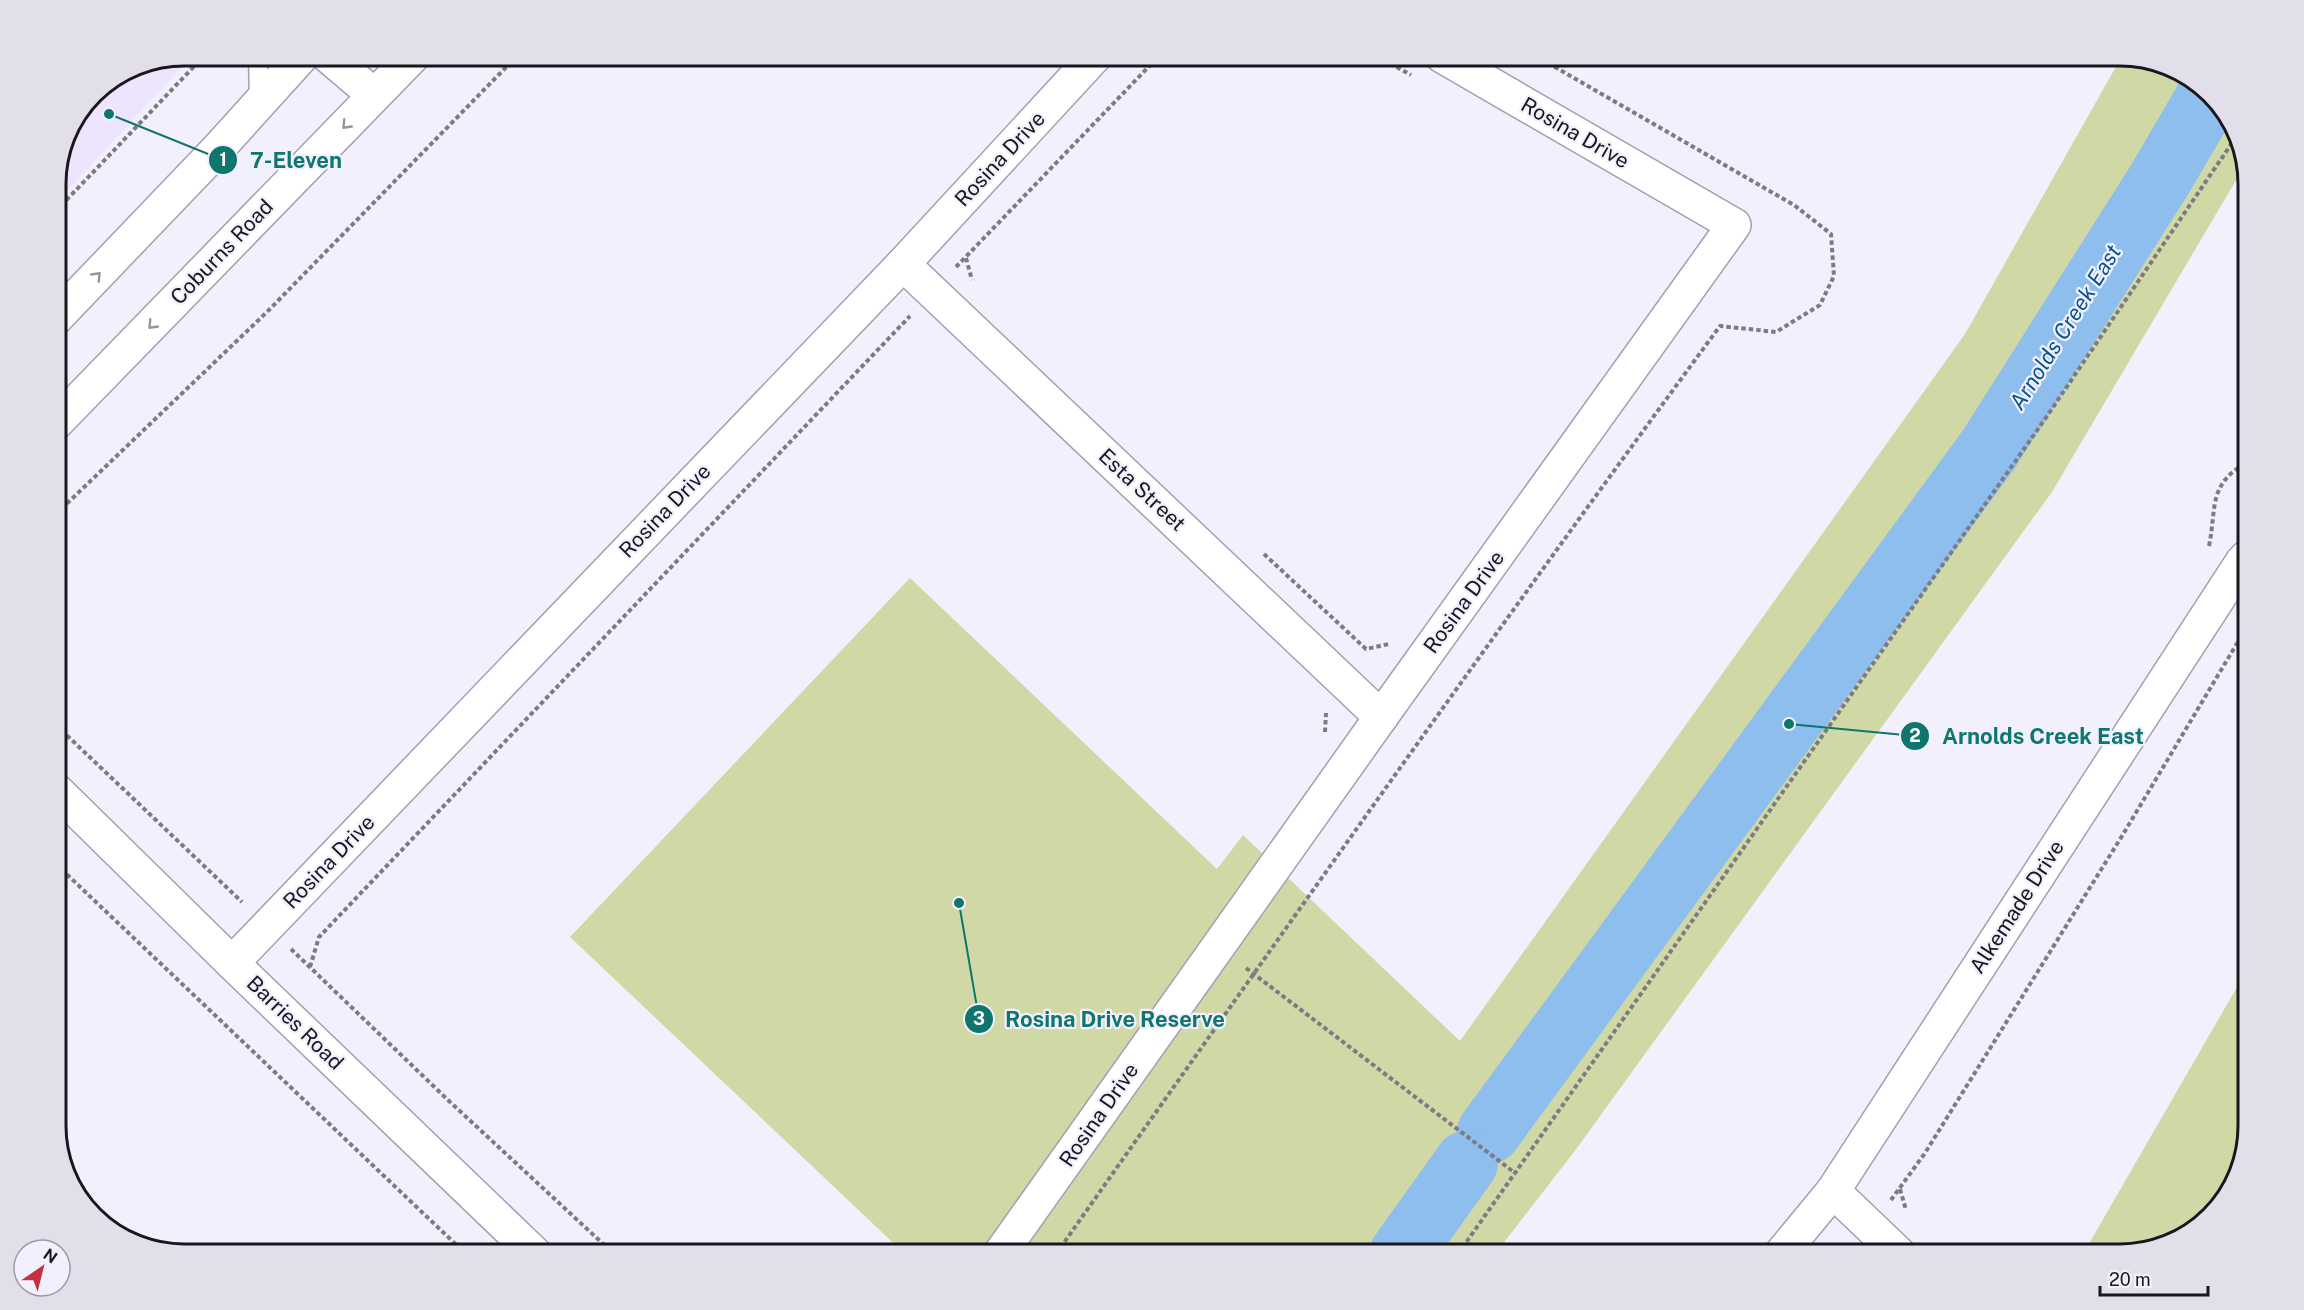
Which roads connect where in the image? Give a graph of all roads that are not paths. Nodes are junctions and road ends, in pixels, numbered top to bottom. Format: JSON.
{"nodes":[{"id":1,"x":258,"y":66,"type":"edge"},
{"id":2,"x":293,"y":66,"type":"edge"},
{"id":3,"x":340,"y":66,"type":"edge"},
{"id":4,"x":359,"y":66,"type":"edge"},
{"id":5,"x":403,"y":66,"type":"edge"},
{"id":6,"x":1086,"y":66,"type":"edge"},
{"id":7,"x":1459,"y":66,"type":"edge"},
{"id":8,"x":374,"y":96,"type":"junction"},
{"id":9,"x":259,"y":105,"type":"junction"},
{"id":10,"x":903,"y":264,"type":"junction"},
{"id":11,"x":66,"y":308,"type":"edge"},
{"id":12,"x":66,"y":413,"type":"edge"},
{"id":13,"x":2238,"y":568,"type":"edge"},
{"id":14,"x":1381,"y":717,"type":"junction"},
{"id":15,"x":66,"y":800,"type":"edge"},
{"id":16,"x":232,"y":963,"type":"junction"},
{"id":17,"x":1833,"y":1191,"type":"junction"},
{"id":18,"x":525,"y":1244,"type":"edge"},
{"id":19,"x":1007,"y":1244,"type":"edge"},
{"id":20,"x":1789,"y":1244,"type":"edge"},
{"id":21,"x":1889,"y":1244,"type":"edge"}],
"edges":[{"from":1,"to":9,"type":"lane"},
{"from":2,"to":9,"type":"street"},
{"from":3,"to":8,"type":"street"},
{"from":4,"to":8,"type":"street"},
{"from":5,"to":8,"type":"street","name":"Coburns Road"},
{"from":6,"to":10,"type":"street","name":"Rosina Drive"},
{"from":7,"to":14,"type":"street","name":"Rosina Drive"},
{"from":8,"to":12,"type":"street","name":"Coburns Road","one_way":true},
{"from":11,"to":9,"type":"street","one_way":true},
{"from":10,"to":14,"type":"street","name":"Esta Street"},
{"from":10,"to":16,"type":"street","name":"Rosina Drive"},
{"from":13,"to":17,"type":"street","name":"Alkemade Drive"},
{"from":14,"to":19,"type":"street","name":"Rosina Drive"},
{"from":15,"to":16,"type":"street","name":"Barries Road"},
{"from":16,"to":18,"type":"street","name":"Barries Road"},
{"from":17,"to":20,"type":"street","name":"Alkemade Drive"},
{"from":17,"to":21,"type":"street"}]}
